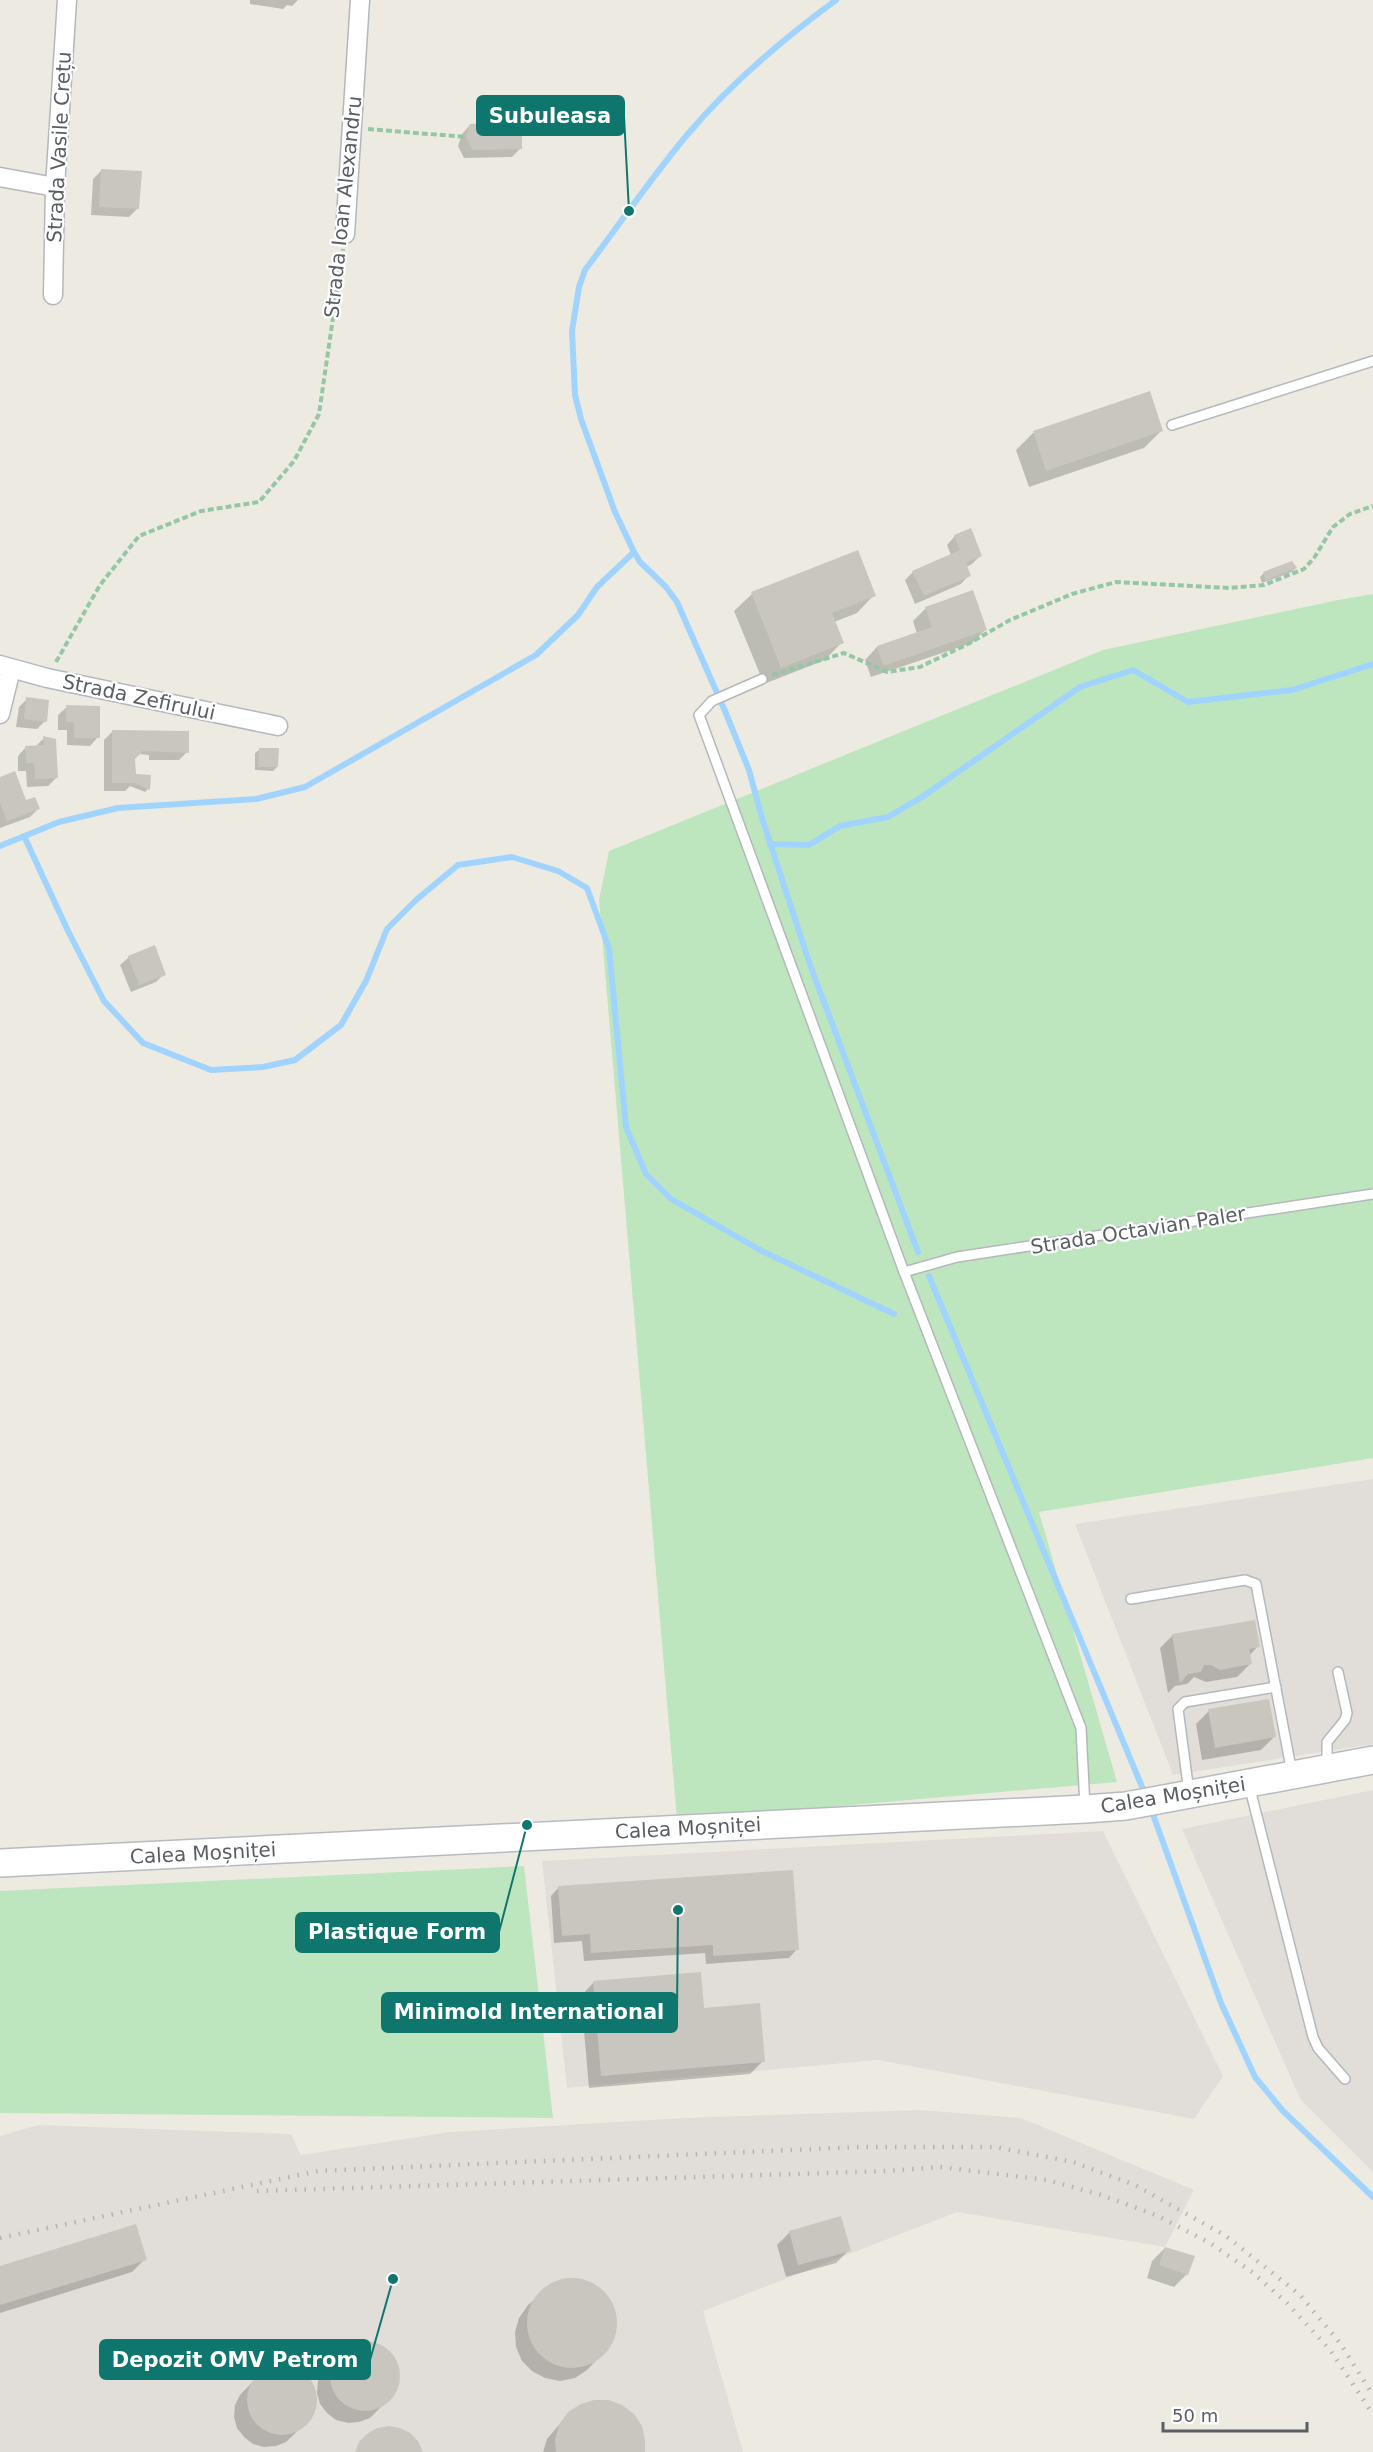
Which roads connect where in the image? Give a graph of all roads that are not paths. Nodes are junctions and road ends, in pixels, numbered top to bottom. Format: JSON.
{"nodes":[{"id":1,"x":67,"y":0,"type":"edge"},
{"id":2,"x":360,"y":0,"type":"edge"},
{"id":3,"x":0,"y":177,"type":"edge"},
{"id":4,"x":55,"y":187,"type":"junction"},
{"id":5,"x":345,"y":234,"type":"road end"},
{"id":6,"x":53,"y":295,"type":"dead end"},
{"id":7,"x":1373,"y":361,"type":"edge"},
{"id":8,"x":1172,"y":425,"type":"dead end"},
{"id":9,"x":5,"y":667,"type":"edge"},
{"id":10,"x":762,"y":679,"type":"road end"},
{"id":11,"x":0,"y":714,"type":"edge"},
{"id":12,"x":278,"y":726,"type":"dead end"},
{"id":13,"x":1373,"y":1194,"type":"edge"},
{"id":14,"x":904,"y":1272,"type":"junction"},
{"id":15,"x":1131,"y":1599,"type":"dead end"},
{"id":16,"x":1338,"y":1672,"type":"dead end"},
{"id":17,"x":1276,"y":1688,"type":"junction"},
{"id":18,"x":1373,"y":1760,"type":"edge"},
{"id":19,"x":1328,"y":1768,"type":"junction"},
{"id":20,"x":1292,"y":1775,"type":"junction"},
{"id":21,"x":1248,"y":1783,"type":"junction"},
{"id":22,"x":1178,"y":1796,"type":"junction"},
{"id":23,"x":1085,"y":1809,"type":"junction"},
{"id":24,"x":0,"y":1863,"type":"edge"},
{"id":25,"x":1345,"y":2079,"type":"dead end"}],
"edges":[{"from":1,"to":4,"type":"street","name":"Strada Vasile Crețu"},
{"from":2,"to":5,"type":"street","name":"Strada Ioan Alexandru"},
{"from":3,"to":4,"type":"street"},
{"from":4,"to":6,"type":"street","name":"Strada Vasile Crețu"},
{"from":7,"to":8,"type":"lane"},
{"from":9,"to":11,"type":"street"},
{"from":9,"to":12,"type":"street","name":"Strada Zefirului"},
{"from":10,"to":14,"type":"lane"},
{"from":13,"to":14,"type":"lane","name":"Strada Octavian Paler"},
{"from":14,"to":23,"type":"lane"},
{"from":15,"to":17,"type":"lane"},
{"from":16,"to":19,"type":"lane"},
{"from":17,"to":20,"type":"lane"},
{"from":17,"to":22,"type":"lane"},
{"from":18,"to":19,"type":"street","name":"Calea Moșniței"},
{"from":19,"to":20,"type":"street","name":"Calea Moșniței"},
{"from":20,"to":21,"type":"street","name":"Calea Moșniței"},
{"from":21,"to":22,"type":"street","name":"Calea Moșniței"},
{"from":21,"to":25,"type":"lane"},
{"from":22,"to":23,"type":"street","name":"Calea Moșniței"},
{"from":23,"to":24,"type":"street","name":"Calea Moșniței"}]}
